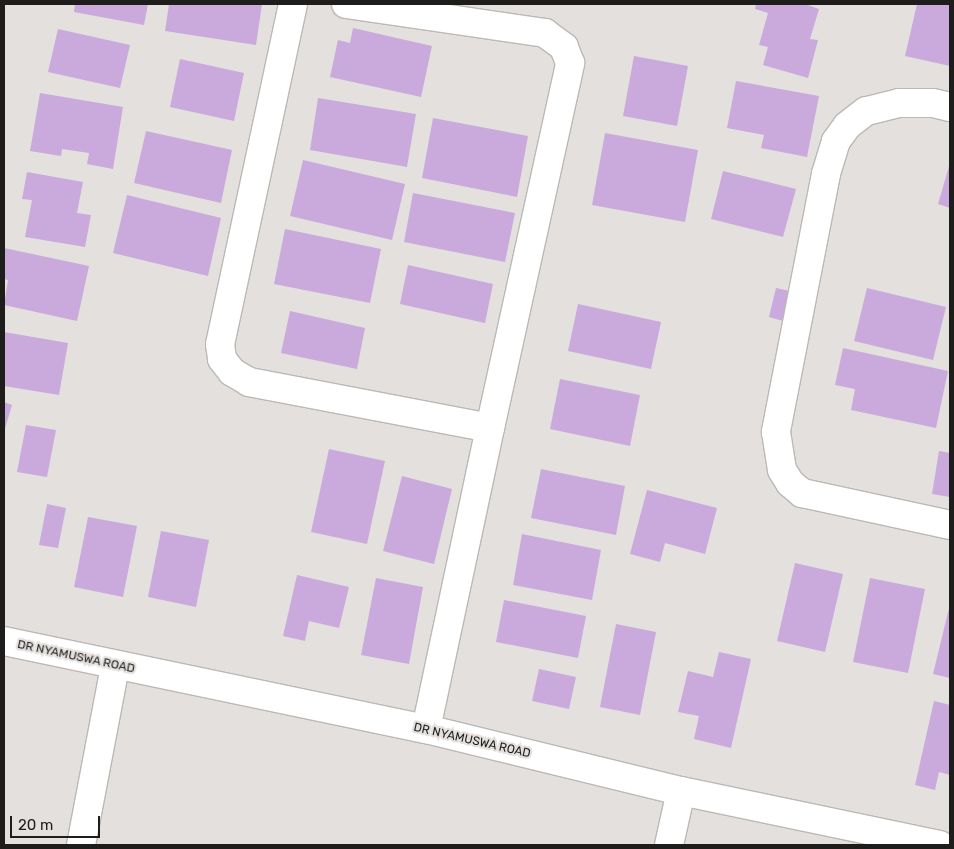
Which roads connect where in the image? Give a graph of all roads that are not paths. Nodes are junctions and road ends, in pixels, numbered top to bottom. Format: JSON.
{"nodes":[{"id":1,"x":293,"y":4,"type":"edge"},
{"id":2,"x":346,"y":4,"type":"edge"},
{"id":3,"x":950,"y":107,"type":"edge"},
{"id":4,"x":490,"y":428,"type":"junction"},
{"id":5,"x":950,"y":525,"type":"edge"},
{"id":6,"x":4,"y":641,"type":"edge"},
{"id":7,"x":115,"y":666,"type":"junction"},
{"id":8,"x":426,"y":729,"type":"junction"},
{"id":9,"x":681,"y":791,"type":"junction"},
{"id":10,"x":82,"y":845,"type":"edge"},
{"id":11,"x":669,"y":845,"type":"edge"},
{"id":12,"x":940,"y":845,"type":"edge"}],
"edges":[{"from":1,"to":4,"type":"street"},
{"from":2,"to":4,"type":"street"},
{"from":3,"to":5,"type":"street"},
{"from":4,"to":8,"type":"street"},
{"from":6,"to":7,"type":"street","name":"DR NYAMUSWA ROAD"},
{"from":7,"to":8,"type":"street","name":"DR NYAMUSWA ROAD"},
{"from":7,"to":10,"type":"street"},
{"from":8,"to":9,"type":"street","name":"DR NYAMUSWA ROAD"},
{"from":9,"to":11,"type":"street"},
{"from":9,"to":12,"type":"street","name":"DR NYAMUSWA ROAD"}]}
